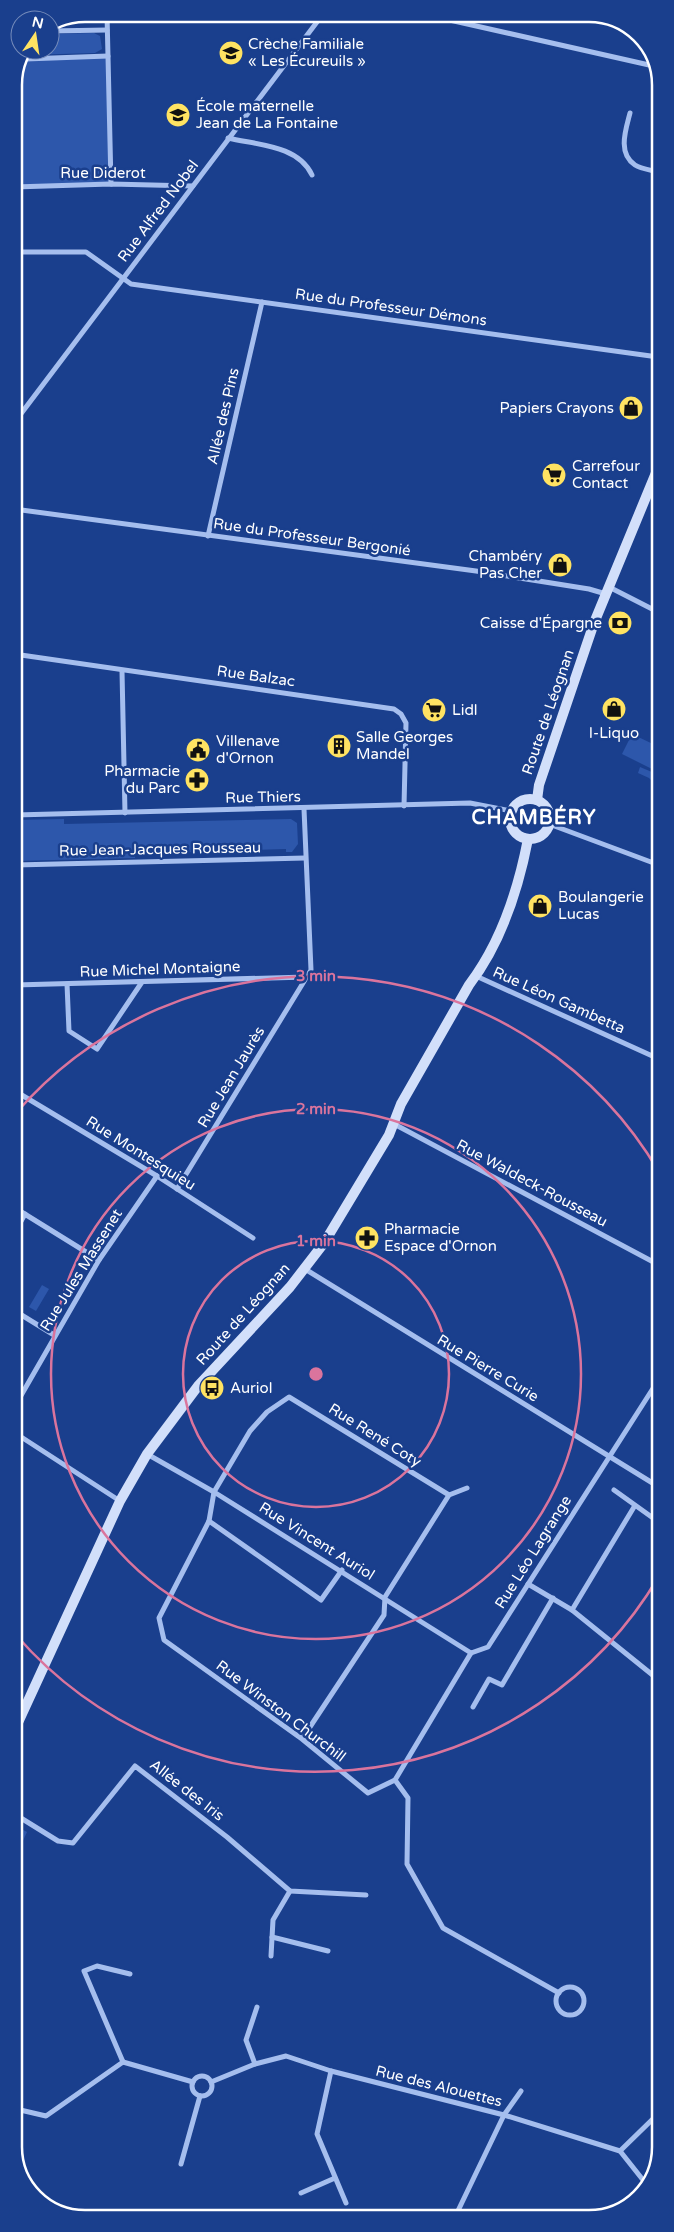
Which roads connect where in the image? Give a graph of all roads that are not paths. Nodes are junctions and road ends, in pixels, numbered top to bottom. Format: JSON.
{"nodes":[{"id":1,"x":107,"y":22,"type":"edge"},
{"id":2,"x":317,"y":22,"type":"edge"},
{"id":3,"x":461,"y":23,"type":"edge"},
{"id":4,"x":107,"y":30,"type":"junction"},
{"id":5,"x":60,"y":31,"type":"edge"},
{"id":6,"x":108,"y":56,"type":"junction"},
{"id":7,"x":60,"y":58,"type":"edge"},
{"id":8,"x":648,"y":65,"type":"edge"},
{"id":9,"x":630,"y":113,"type":"dead end"},
{"id":10,"x":228,"y":138,"type":"junction"},
{"id":11,"x":652,"y":170,"type":"edge"},
{"id":12,"x":312,"y":175,"type":"dead end"},
{"id":13,"x":111,"y":184,"type":"junction"},
{"id":14,"x":193,"y":186,"type":"junction"},
{"id":15,"x":22,"y":187,"type":"edge"},
{"id":16,"x":22,"y":252,"type":"edge"},
{"id":17,"x":122,"y":278,"type":"junction"},
{"id":18,"x":262,"y":302,"type":"junction"},
{"id":19,"x":652,"y":356,"type":"edge"},
{"id":20,"x":22,"y":412,"type":"edge"},
{"id":21,"x":652,"y":482,"type":"edge"},
{"id":22,"x":22,"y":510,"type":"edge"},
{"id":23,"x":208,"y":536,"type":"junction"},
{"id":24,"x":607,"y":591,"type":"junction"},
{"id":25,"x":652,"y":610,"type":"edge"},
{"id":26,"x":22,"y":655,"type":"edge"},
{"id":27,"x":122,"y":671,"type":"junction"},
{"id":28,"x":537,"y":800,"type":"junction"},
{"id":29,"x":404,"y":806,"type":"junction"},
{"id":30,"x":304,"y":809,"type":"junction"},
{"id":31,"x":511,"y":811,"type":"junction"},
{"id":32,"x":125,"y":813,"type":"junction"},
{"id":33,"x":22,"y":815,"type":"edge"},
{"id":34,"x":550,"y":824,"type":"junction"},
{"id":35,"x":528,"y":839,"type":"junction"},
{"id":36,"x":305,"y":858,"type":"junction"},
{"id":37,"x":652,"y":862,"type":"edge"},
{"id":38,"x":22,"y":865,"type":"edge"},
{"id":39,"x":476,"y":976,"type":"junction"},
{"id":40,"x":306,"y":977,"type":"junction"},
{"id":41,"x":142,"y":982,"type":"junction"},
{"id":42,"x":68,"y":984,"type":"junction"},
{"id":43,"x":22,"y":985,"type":"edge"},
{"id":44,"x":652,"y":1057,"type":"edge"},
{"id":45,"x":22,"y":1096,"type":"edge"},
{"id":46,"x":393,"y":1124,"type":"junction"},
{"id":47,"x":157,"y":1176,"type":"junction"},
{"id":48,"x":177,"y":1189,"type":"junction"},
{"id":49,"x":22,"y":1212,"type":"edge"},
{"id":50,"x":25,"y":1214,"type":"junction"},
{"id":51,"x":22,"y":1219,"type":"edge"},
{"id":52,"x":253,"y":1238,"type":"dead end"},
{"id":53,"x":99,"y":1260,"type":"junction"},
{"id":54,"x":652,"y":1261,"type":"edge"},
{"id":55,"x":304,"y":1269,"type":"junction"},
{"id":56,"x":22,"y":1315,"type":"edge"},
{"id":57,"x":54,"y":1335,"type":"junction"},
{"id":58,"x":652,"y":1390,"type":"edge"},
{"id":59,"x":22,"y":1393,"type":"edge"},
{"id":60,"x":22,"y":1438,"type":"edge"},
{"id":61,"x":147,"y":1454,"type":"junction"},
{"id":62,"x":609,"y":1456,"type":"junction"},
{"id":63,"x":652,"y":1482,"type":"edge"},
{"id":64,"x":467,"y":1488,"type":"dead end"},
{"id":65,"x":614,"y":1490,"type":"dead end"},
{"id":66,"x":214,"y":1492,"type":"junction"},
{"id":67,"x":449,"y":1495,"type":"junction"},
{"id":68,"x":120,"y":1501,"type":"junction"},
{"id":69,"x":634,"y":1507,"type":"junction"},
{"id":70,"x":652,"y":1518,"type":"edge"},
{"id":71,"x":209,"y":1521,"type":"junction"},
{"id":72,"x":342,"y":1570,"type":"junction"},
{"id":73,"x":528,"y":1584,"type":"junction"},
{"id":74,"x":385,"y":1597,"type":"junction"},
{"id":75,"x":553,"y":1598,"type":"junction"},
{"id":76,"x":572,"y":1610,"type":"junction"},
{"id":77,"x":472,"y":1653,"type":"junction"},
{"id":78,"x":652,"y":1675,"type":"edge"},
{"id":79,"x":473,"y":1707,"type":"dead end"},
{"id":80,"x":22,"y":1714,"type":"edge"},
{"id":81,"x":302,"y":1739,"type":"junction"},
{"id":82,"x":395,"y":1780,"type":"junction"},
{"id":83,"x":22,"y":1818,"type":"edge"},
{"id":84,"x":290,"y":1891,"type":"junction"},
{"id":85,"x":366,"y":1895,"type":"dead end"},
{"id":86,"x":272,"y":1938,"type":"junction"},
{"id":87,"x":328,"y":1951,"type":"dead end"},
{"id":88,"x":272,"y":1956,"type":"dead end"},
{"id":89,"x":130,"y":1974,"type":"dead end"},
{"id":90,"x":559,"y":1993,"type":"junction"},
{"id":91,"x":257,"y":2007,"type":"dead end"},
{"id":92,"x":123,"y":2062,"type":"junction"},
{"id":93,"x":255,"y":2064,"type":"junction"},
{"id":94,"x":331,"y":2071,"type":"junction"},
{"id":95,"x":193,"y":2082,"type":"junction"},
{"id":96,"x":211,"y":2082,"type":"junction"},
{"id":97,"x":521,"y":2091,"type":"dead end"},
{"id":98,"x":200,"y":2096,"type":"junction"},
{"id":99,"x":22,"y":2110,"type":"edge"},
{"id":100,"x":504,"y":2115,"type":"junction"},
{"id":101,"x":652,"y":2120,"type":"edge"},
{"id":102,"x":620,"y":2151,"type":"junction"},
{"id":103,"x":181,"y":2164,"type":"dead end"},
{"id":104,"x":335,"y":2178,"type":"junction"},
{"id":105,"x":642,"y":2179,"type":"edge"},
{"id":106,"x":301,"y":2193,"type":"dead end"},
{"id":107,"x":346,"y":2203,"type":"dead end"},
{"id":108,"x":458,"y":2210,"type":"edge"}],
"edges":[{"from":1,"to":4,"type":"street"},
{"from":2,"to":10,"type":"street","name":"Rue Alfred Nobel"},
{"from":3,"to":8,"type":"street"},
{"from":4,"to":5,"type":"street"},
{"from":4,"to":6,"type":"street"},
{"from":6,"to":7,"type":"street"},
{"from":6,"to":13,"type":"street"},
{"from":9,"to":11,"type":"street"},
{"from":10,"to":12,"type":"street"},
{"from":10,"to":14,"type":"street","name":"Rue Alfred Nobel"},
{"from":13,"to":14,"type":"street","name":"Rue Diderot"},
{"from":13,"to":15,"type":"street","name":"Rue Diderot"},
{"from":14,"to":17,"type":"street","name":"Rue Alfred Nobel"},
{"from":16,"to":17,"type":"street","name":"Rue du Professeur Démons"},
{"from":17,"to":18,"type":"street","name":"Rue du Professeur Démons"},
{"from":17,"to":20,"type":"street","name":"Rue Alfred Nobel"},
{"from":18,"to":19,"type":"street","name":"Rue du Professeur Démons"},
{"from":18,"to":23,"type":"street","name":"Allée des Pins"},
{"from":21,"to":24,"type":"main road","name":"Route de Léognan"},
{"from":22,"to":23,"type":"street","name":"Rue du Professeur Bergonié"},
{"from":23,"to":24,"type":"street","name":"Rue du Professeur Bergonié"},
{"from":24,"to":25,"type":"street","name":"Rue du Professeur Bergonié"},
{"from":24,"to":28,"type":"main road","name":"Route de Léognan"},
{"from":26,"to":27,"type":"street","name":"Rue Balzac"},
{"from":27,"to":29,"type":"street","name":"Rue Balzac"},
{"from":27,"to":32,"type":"street"},
{"from":28,"to":31,"type":"main road"},
{"from":28,"to":34,"type":"main road"},
{"from":29,"to":30,"type":"street","name":"Rue Thiers"},
{"from":29,"to":31,"type":"street","name":"Rue Thiers"},
{"from":30,"to":32,"type":"street","name":"Rue Thiers"},
{"from":30,"to":36,"type":"street"},
{"from":31,"to":35,"type":"main road"},
{"from":32,"to":33,"type":"street","name":"Rue Thiers"},
{"from":34,"to":35,"type":"main road"},
{"from":34,"to":37,"type":"street"},
{"from":35,"to":39,"type":"main road","name":"Route de Léognan"},
{"from":36,"to":38,"type":"street","name":"Rue Jean-Jacques Rousseau"},
{"from":36,"to":40,"type":"street"},
{"from":39,"to":44,"type":"street","name":"Rue Léon Gambetta"},
{"from":39,"to":46,"type":"main road","name":"Route de Léognan"},
{"from":40,"to":41,"type":"street","name":"Rue Michel Montaigne"},
{"from":40,"to":48,"type":"street","name":"Rue Jean Jaurès"},
{"from":41,"to":42,"type":"street","name":"Rue Michel Montaigne"},
{"from":41,"to":42,"type":"street"},
{"from":42,"to":43,"type":"street","name":"Rue Michel Montaigne"},
{"from":45,"to":47,"type":"street","name":"Rue Montesquieu"},
{"from":46,"to":54,"type":"street","name":"Rue Waldeck-Rousseau"},
{"from":46,"to":55,"type":"main road","name":"Route de Léognan"},
{"from":47,"to":48,"type":"street","name":"Rue Montesquieu"},
{"from":47,"to":53,"type":"street","name":"Rue Jules Massenet"},
{"from":48,"to":52,"type":"street","name":"Rue Montesquieu"},
{"from":49,"to":50,"type":"street"},
{"from":50,"to":51,"type":"street"},
{"from":50,"to":53,"type":"street"},
{"from":53,"to":57,"type":"street","name":"Rue Jules Massenet"},
{"from":55,"to":61,"type":"main road","name":"Route de Léognan"},
{"from":55,"to":62,"type":"street","name":"Rue Pierre Curie"},
{"from":56,"to":57,"type":"street"},
{"from":57,"to":59,"type":"street","name":"Rue Jules Massenet"},
{"from":58,"to":62,"type":"street","name":"Rue Léo Lagrange"},
{"from":60,"to":68,"type":"street"},
{"from":61,"to":66,"type":"street","name":"Rue Vincent Auriol"},
{"from":61,"to":68,"type":"main road","name":"Route de Léognan"},
{"from":62,"to":63,"type":"street","name":"Rue Pierre Curie"},
{"from":62,"to":73,"type":"street","name":"Rue Léo Lagrange"},
{"from":64,"to":67,"type":"street"},
{"from":65,"to":69,"type":"street"},
{"from":66,"to":67,"type":"street","name":"Rue René Coty"},
{"from":66,"to":71,"type":"street","name":"Rue Winston Churchill"},
{"from":66,"to":72,"type":"street","name":"Rue Vincent Auriol"},
{"from":67,"to":74,"type":"street"},
{"from":68,"to":80,"type":"main road","name":"Route de Léognan"},
{"from":69,"to":70,"type":"street"},
{"from":69,"to":76,"type":"street"},
{"from":71,"to":72,"type":"street"},
{"from":71,"to":81,"type":"street","name":"Rue Winston Churchill"},
{"from":72,"to":74,"type":"street","name":"Rue Vincent Auriol"},
{"from":73,"to":75,"type":"street"},
{"from":73,"to":77,"type":"street","name":"Rue Léo Lagrange"},
{"from":74,"to":77,"type":"street","name":"Rue Vincent Auriol"},
{"from":74,"to":81,"type":"street"},
{"from":75,"to":76,"type":"street"},
{"from":75,"to":79,"type":"street"},
{"from":76,"to":78,"type":"street"},
{"from":77,"to":82,"type":"street"},
{"from":81,"to":82,"type":"street","name":"Rue Winston Churchill"},
{"from":82,"to":90,"type":"street"},
{"from":83,"to":84,"type":"street","name":"Allée des Iris"},
{"from":84,"to":85,"type":"street"},
{"from":84,"to":86,"type":"street"},
{"from":86,"to":87,"type":"street"},
{"from":86,"to":88,"type":"street"},
{"from":89,"to":92,"type":"street"},
{"from":90,"to":90,"type":"street"},
{"from":91,"to":93,"type":"street"},
{"from":92,"to":95,"type":"street"},
{"from":92,"to":99,"type":"street"},
{"from":93,"to":94,"type":"street","name":"Rue des Alouettes"},
{"from":93,"to":96,"type":"street","name":"Rue des Alouettes"},
{"from":94,"to":100,"type":"street","name":"Rue des Alouettes"},
{"from":94,"to":104,"type":"street"},
{"from":95,"to":96,"type":"street"},
{"from":95,"to":98,"type":"street"},
{"from":96,"to":98,"type":"street"},
{"from":97,"to":100,"type":"street"},
{"from":98,"to":103,"type":"street"},
{"from":100,"to":102,"type":"street","name":"Rue des Alouettes"},
{"from":100,"to":108,"type":"street"},
{"from":101,"to":102,"type":"street"},
{"from":102,"to":105,"type":"street"},
{"from":104,"to":106,"type":"street"},
{"from":104,"to":107,"type":"street"}]}
